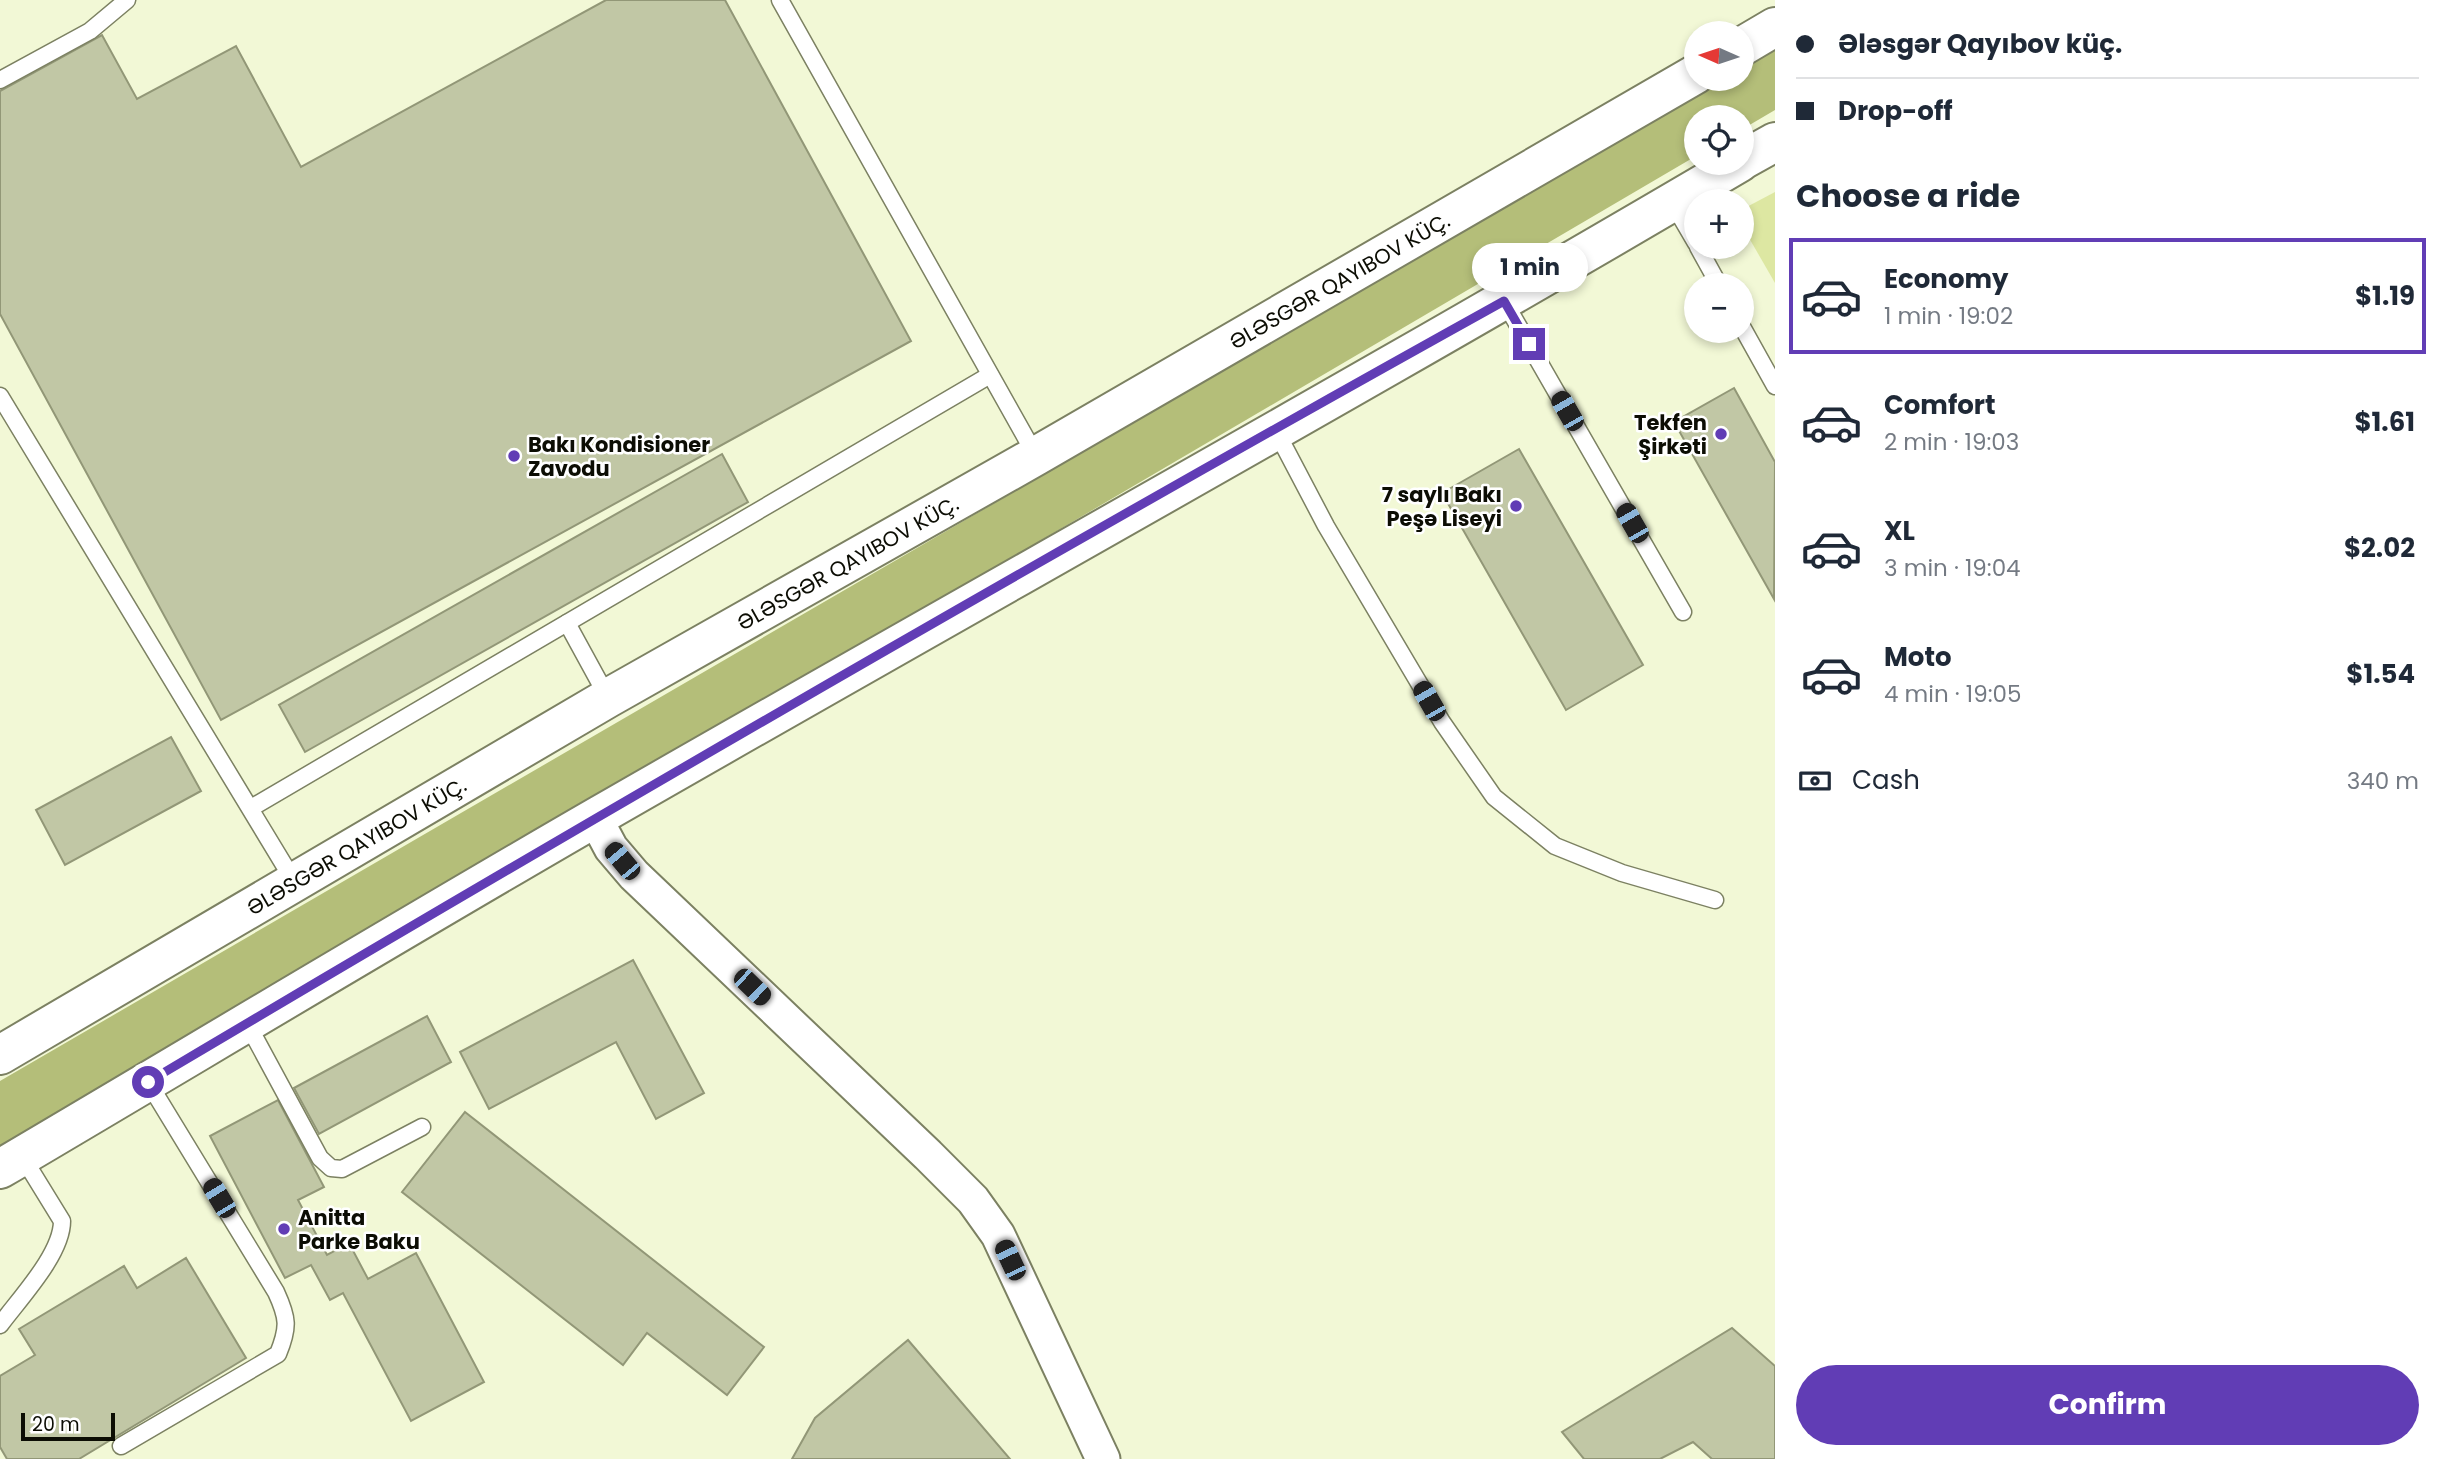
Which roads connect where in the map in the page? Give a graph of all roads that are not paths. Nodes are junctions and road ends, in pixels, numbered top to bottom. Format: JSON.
{"nodes":[{"id":1,"x":127,"y":0,"type":"edge"},
{"id":2,"x":780,"y":0,"type":"edge"},
{"id":3,"x":1775,"y":27,"type":"edge"},
{"id":4,"x":1754,"y":39,"type":"edge"},
{"id":5,"x":0,"y":80,"type":"edge"},
{"id":6,"x":1684,"y":81,"type":"edge"},
{"id":7,"x":1775,"y":142,"type":"edge"},
{"id":8,"x":1754,"y":154,"type":"edge"},
{"id":9,"x":1718,"y":175,"type":"edge"},
{"id":10,"x":1672,"y":202,"type":"junction"},
{"id":11,"x":1684,"y":223,"type":"edge"},
{"id":12,"x":1504,"y":301,"type":"junction"},
{"id":13,"x":1751,"y":343,"type":"edge"},
{"id":14,"x":990,"y":375,"type":"junction"},
{"id":15,"x":1775,"y":386,"type":"edge"},
{"id":16,"x":0,"y":396,"type":"edge"},
{"id":17,"x":1275,"y":429,"type":"junction"},
{"id":18,"x":1036,"y":456,"type":"junction"},
{"id":19,"x":1683,"y":612,"type":"dead end"},
{"id":20,"x":567,"y":623,"type":"junction"},
{"id":21,"x":608,"y":698,"type":"junction"},
{"id":22,"x":251,"y":808,"type":"junction"},
{"id":23,"x":595,"y":818,"type":"junction"},
{"id":24,"x":295,"y":883,"type":"junction"},
{"id":25,"x":1715,"y":900,"type":"dead end"},
{"id":26,"x":247,"y":1023,"type":"junction"},
{"id":27,"x":0,"y":1055,"type":"edge"},
{"id":28,"x":148,"y":1082,"type":"junction"},
{"id":29,"x":422,"y":1127,"type":"dead end"},
{"id":30,"x":11,"y":1162,"type":"edge"},
{"id":31,"x":0,"y":1325,"type":"edge"},
{"id":32,"x":121,"y":1446,"type":"dead end"},
{"id":33,"x":1103,"y":1459,"type":"edge"}],
"edges":[{"from":1,"to":5,"type":"lane"},
{"from":2,"to":14,"type":"lane"},
{"from":3,"to":4,"type":"main road"},
{"from":6,"to":18,"type":"main road"},
{"from":7,"to":8,"type":"main road"},
{"from":9,"to":10,"type":"main road"},
{"from":10,"to":11,"type":"lane"},
{"from":10,"to":12,"type":"main road"},
{"from":12,"to":17,"type":"main road"},
{"from":12,"to":19,"type":"lane"},
{"from":13,"to":15,"type":"lane"},
{"from":14,"to":18,"type":"lane"},
{"from":14,"to":20,"type":"lane"},
{"from":16,"to":22,"type":"lane"},
{"from":17,"to":23,"type":"main road"},
{"from":17,"to":25,"type":"lane"},
{"from":18,"to":21,"type":"main road"},
{"from":20,"to":21,"type":"lane"},
{"from":20,"to":22,"type":"lane"},
{"from":21,"to":24,"type":"main road"},
{"from":22,"to":24,"type":"lane"},
{"from":23,"to":26,"type":"main road"},
{"from":23,"to":33,"type":"street"},
{"from":24,"to":27,"type":"main road"},
{"from":26,"to":28,"type":"main road"},
{"from":26,"to":29,"type":"lane"},
{"from":28,"to":30,"type":"main road"},
{"from":28,"to":32,"type":"lane"},
{"from":30,"to":31,"type":"lane"}]}
